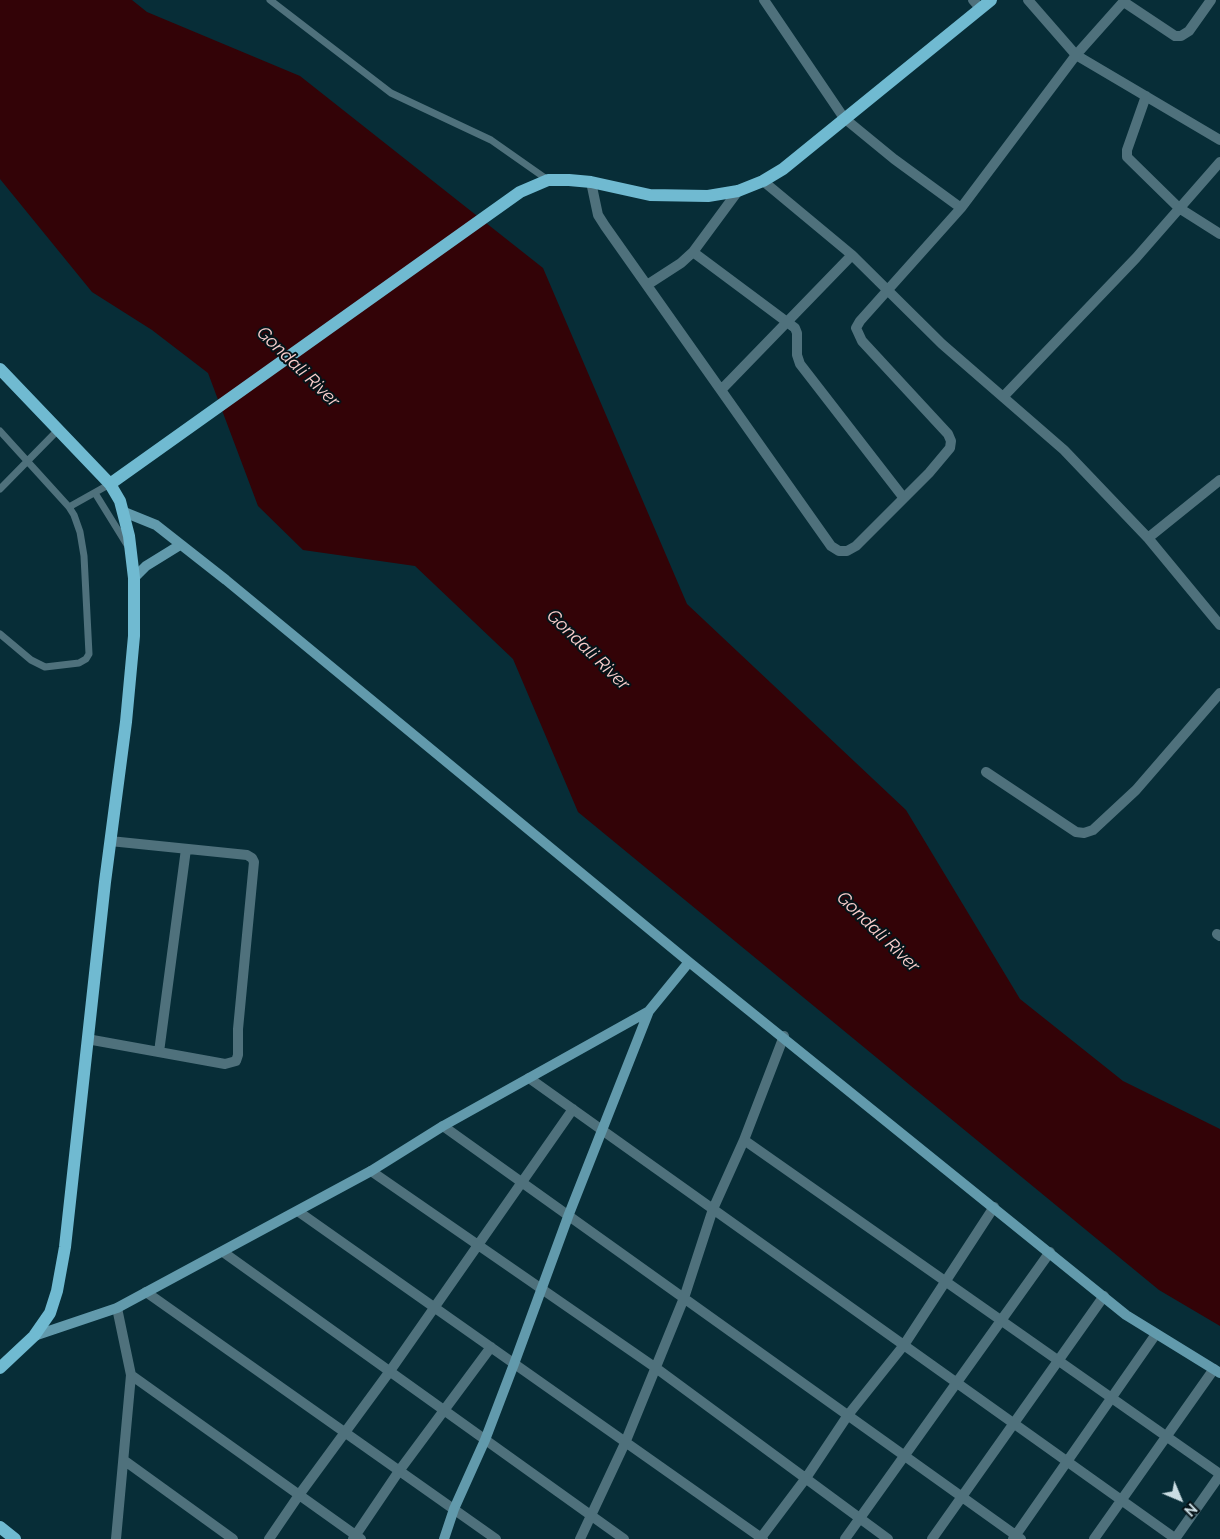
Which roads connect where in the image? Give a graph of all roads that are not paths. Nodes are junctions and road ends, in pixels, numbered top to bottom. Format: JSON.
{"nodes":[{"id":1,"x":270,"y":0,"type":"edge"},
{"id":2,"x":764,"y":0,"type":"edge"},
{"id":3,"x":1028,"y":0,"type":"edge"},
{"id":4,"x":1211,"y":0,"type":"edge"},
{"id":5,"x":1125,"y":1,"type":"edge"},
{"id":6,"x":981,"y":3,"type":"edge"},
{"id":7,"x":1076,"y":55,"type":"junction"},
{"id":8,"x":1146,"y":96,"type":"junction"},
{"id":9,"x":844,"y":118,"type":"junction"},
{"id":10,"x":1220,"y":140,"type":"edge"},
{"id":11,"x":1220,"y":162,"type":"edge"},
{"id":12,"x":548,"y":180,"type":"junction"},
{"id":13,"x":763,"y":181,"type":"junction"},
{"id":14,"x":591,"y":182,"type":"junction"},
{"id":15,"x":738,"y":191,"type":"junction"},
{"id":16,"x":961,"y":208,"type":"junction"},
{"id":17,"x":1179,"y":208,"type":"junction"},
{"id":18,"x":1220,"y":234,"type":"edge"},
{"id":19,"x":693,"y":252,"type":"junction"},
{"id":20,"x":852,"y":255,"type":"junction"},
{"id":21,"x":646,"y":285,"type":"junction"},
{"id":22,"x":888,"y":290,"type":"junction"},
{"id":23,"x":788,"y":322,"type":"junction"},
{"id":24,"x":0,"y":369,"type":"edge"},
{"id":25,"x":722,"y":389,"type":"junction"},
{"id":26,"x":1004,"y":397,"type":"junction"},
{"id":27,"x":0,"y":431,"type":"edge"},
{"id":28,"x":58,"y":431,"type":"junction"},
{"id":29,"x":28,"y":461,"type":"junction"},
{"id":30,"x":1220,"y":480,"type":"edge"},
{"id":31,"x":110,"y":484,"type":"junction"},
{"id":32,"x":0,"y":490,"type":"edge"},
{"id":33,"x":95,"y":493,"type":"junction"},
{"id":34,"x":904,"y":497,"type":"junction"},
{"id":35,"x":69,"y":507,"type":"junction"},
{"id":36,"x":124,"y":512,"type":"junction"},
{"id":37,"x":1148,"y":538,"type":"junction"},
{"id":38,"x":180,"y":545,"type":"junction"},
{"id":39,"x":131,"y":551,"type":"junction"},
{"id":40,"x":134,"y":578,"type":"junction"},
{"id":41,"x":1220,"y":625,"type":"edge"},
{"id":42,"x":0,"y":634,"type":"edge"},
{"id":43,"x":1220,"y":692,"type":"edge"},
{"id":44,"x":986,"y":772,"type":"dead end"},
{"id":45,"x":110,"y":841,"type":"junction"},
{"id":46,"x":186,"y":849,"type":"junction"},
{"id":47,"x":689,"y":962,"type":"junction"},
{"id":48,"x":649,"y":1011,"type":"junction"},
{"id":49,"x":784,"y":1036,"type":"junction"},
{"id":50,"x":87,"y":1039,"type":"junction"},
{"id":51,"x":159,"y":1052,"type":"junction"},
{"id":52,"x":529,"y":1078,"type":"junction"},
{"id":53,"x":573,"y":1110,"type":"junction"},
{"id":54,"x":443,"y":1126,"type":"junction"},
{"id":55,"x":602,"y":1130,"type":"junction"},
{"id":56,"x":744,"y":1140,"type":"junction"},
{"id":57,"x":372,"y":1171,"type":"junction"},
{"id":58,"x":523,"y":1182,"type":"junction"},
{"id":59,"x":994,"y":1207,"type":"junction"},
{"id":60,"x":713,"y":1209,"type":"junction"},
{"id":61,"x":299,"y":1212,"type":"junction"},
{"id":62,"x":569,"y":1214,"type":"junction"},
{"id":63,"x":479,"y":1245,"type":"junction"},
{"id":64,"x":223,"y":1252,"type":"junction"},
{"id":65,"x":1050,"y":1252,"type":"junction"},
{"id":66,"x":947,"y":1281,"type":"junction"},
{"id":67,"x":540,"y":1289,"type":"junction"},
{"id":68,"x":146,"y":1292,"type":"junction"},
{"id":69,"x":1104,"y":1296,"type":"junction"},
{"id":70,"x":684,"y":1298,"type":"junction"},
{"id":71,"x":435,"y":1307,"type":"junction"},
{"id":72,"x":117,"y":1308,"type":"junction"},
{"id":73,"x":1002,"y":1319,"type":"junction"},
{"id":74,"x":1156,"y":1334,"type":"junction"},
{"id":75,"x":34,"y":1336,"type":"junction"},
{"id":76,"x":904,"y":1345,"type":"junction"},
{"id":77,"x":491,"y":1347,"type":"junction"},
{"id":78,"x":1059,"y":1360,"type":"junction"},
{"id":79,"x":514,"y":1364,"type":"junction"},
{"id":80,"x":0,"y":1368,"type":"edge"},
{"id":81,"x":656,"y":1368,"type":"junction"},
{"id":82,"x":390,"y":1371,"type":"junction"},
{"id":83,"x":1217,"y":1371,"type":"edge"},
{"id":84,"x":131,"y":1375,"type":"junction"},
{"id":85,"x":956,"y":1383,"type":"junction"},
{"id":86,"x":1112,"y":1397,"type":"junction"},
{"id":87,"x":444,"y":1410,"type":"junction"},
{"id":88,"x":848,"y":1415,"type":"junction"},
{"id":89,"x":1014,"y":1424,"type":"junction"},
{"id":90,"x":345,"y":1434,"type":"junction"},
{"id":91,"x":1167,"y":1436,"type":"junction"},
{"id":92,"x":485,"y":1440,"type":"junction"},
{"id":93,"x":625,"y":1443,"type":"junction"},
{"id":94,"x":904,"y":1456,"type":"junction"},
{"id":95,"x":1067,"y":1461,"type":"junction"},
{"id":96,"x":125,"y":1462,"type":"junction"},
{"id":97,"x":399,"y":1471,"type":"junction"},
{"id":98,"x":1220,"y":1474,"type":"edge"},
{"id":99,"x":806,"y":1478,"type":"junction"},
{"id":100,"x":298,"y":1494,"type":"junction"},
{"id":101,"x":961,"y":1496,"type":"junction"},
{"id":102,"x":1122,"y":1500,"type":"junction"},
{"id":103,"x":454,"y":1509,"type":"junction"},
{"id":104,"x":591,"y":1516,"type":"junction"},
{"id":105,"x":860,"y":1519,"type":"junction"},
{"id":106,"x":0,"y":1527,"type":"edge"},
{"id":107,"x":356,"y":1538,"type":"edge"},
{"id":108,"x":1017,"y":1538,"type":"edge"},
{"id":109,"x":15,"y":1539,"type":"edge"},
{"id":110,"x":116,"y":1539,"type":"edge"},
{"id":111,"x":233,"y":1539,"type":"edge"},
{"id":112,"x":268,"y":1539,"type":"edge"},
{"id":113,"x":444,"y":1539,"type":"edge"},
{"id":114,"x":496,"y":1539,"type":"edge"},
{"id":115,"x":580,"y":1539,"type":"edge"},
{"id":116,"x":624,"y":1539,"type":"edge"},
{"id":117,"x":762,"y":1539,"type":"edge"},
{"id":118,"x":845,"y":1539,"type":"edge"},
{"id":119,"x":888,"y":1539,"type":"edge"},
{"id":120,"x":932,"y":1539,"type":"edge"},
{"id":121,"x":1094,"y":1539,"type":"edge"},
{"id":122,"x":1175,"y":1539,"type":"edge"}],
"edges":[{"from":1,"to":12,"type":"lane"},
{"from":2,"to":9,"type":"street"},
{"from":3,"to":7,"type":"street"},
{"from":4,"to":5,"type":"street"},
{"from":5,"to":7,"type":"street"},
{"from":6,"to":9,"type":"main road"},
{"from":7,"to":8,"type":"street"},
{"from":7,"to":16,"type":"street"},
{"from":8,"to":10,"type":"street"},
{"from":8,"to":17,"type":"street"},
{"from":9,"to":13,"type":"main road"},
{"from":9,"to":16,"type":"street"},
{"from":11,"to":17,"type":"street"},
{"from":12,"to":14,"type":"main road"},
{"from":12,"to":31,"type":"main road"},
{"from":13,"to":15,"type":"main road"},
{"from":13,"to":20,"type":"street"},
{"from":14,"to":15,"type":"main road"},
{"from":14,"to":21,"type":"street"},
{"from":15,"to":19,"type":"street"},
{"from":16,"to":22,"type":"street"},
{"from":17,"to":18,"type":"street"},
{"from":17,"to":26,"type":"street"},
{"from":19,"to":21,"type":"street"},
{"from":19,"to":23,"type":"street"},
{"from":20,"to":22,"type":"street"},
{"from":20,"to":23,"type":"street"},
{"from":21,"to":25,"type":"street"},
{"from":22,"to":26,"type":"street"},
{"from":22,"to":34,"type":"street"},
{"from":23,"to":25,"type":"street"},
{"from":23,"to":34,"type":"street"},
{"from":24,"to":28,"type":"main road"},
{"from":25,"to":34,"type":"street"},
{"from":26,"to":37,"type":"street"},
{"from":27,"to":29,"type":"lane"},
{"from":28,"to":29,"type":"lane"},
{"from":28,"to":31,"type":"main road"},
{"from":29,"to":32,"type":"lane"},
{"from":29,"to":35,"type":"lane"},
{"from":30,"to":37,"type":"street"},
{"from":31,"to":33,"type":"lane"},
{"from":31,"to":36,"type":"main road"},
{"from":33,"to":35,"type":"lane"},
{"from":33,"to":39,"type":"lane"},
{"from":35,"to":42,"type":"lane"},
{"from":36,"to":38,"type":"main road"},
{"from":36,"to":39,"type":"main road"},
{"from":37,"to":41,"type":"street"},
{"from":38,"to":40,"type":"main road"},
{"from":38,"to":47,"type":"main road"},
{"from":39,"to":40,"type":"main road"},
{"from":40,"to":45,"type":"main road"},
{"from":43,"to":44,"type":"street"},
{"from":45,"to":46,"type":"street"},
{"from":45,"to":50,"type":"main road"},
{"from":46,"to":51,"type":"street"},
{"from":46,"to":51,"type":"street"},
{"from":47,"to":48,"type":"main road"},
{"from":47,"to":49,"type":"main road"},
{"from":48,"to":52,"type":"main road"},
{"from":48,"to":55,"type":"main road"},
{"from":49,"to":56,"type":"street"},
{"from":49,"to":59,"type":"main road"},
{"from":50,"to":51,"type":"street"},
{"from":50,"to":75,"type":"main road"},
{"from":52,"to":53,"type":"street"},
{"from":52,"to":54,"type":"main road"},
{"from":53,"to":55,"type":"street"},
{"from":53,"to":58,"type":"street"},
{"from":54,"to":57,"type":"main road"},
{"from":54,"to":58,"type":"street"},
{"from":55,"to":60,"type":"street"},
{"from":55,"to":62,"type":"main road"},
{"from":56,"to":60,"type":"street"},
{"from":56,"to":66,"type":"street"},
{"from":57,"to":61,"type":"main road"},
{"from":57,"to":63,"type":"street"},
{"from":58,"to":62,"type":"street"},
{"from":58,"to":63,"type":"street"},
{"from":59,"to":65,"type":"main road"},
{"from":59,"to":66,"type":"street"},
{"from":60,"to":70,"type":"street"},
{"from":60,"to":76,"type":"street"},
{"from":61,"to":64,"type":"main road"},
{"from":61,"to":71,"type":"street"},
{"from":62,"to":67,"type":"main road"},
{"from":62,"to":70,"type":"street"},
{"from":63,"to":67,"type":"street"},
{"from":63,"to":71,"type":"street"},
{"from":64,"to":68,"type":"main road"},
{"from":64,"to":82,"type":"street"},
{"from":65,"to":69,"type":"main road"},
{"from":65,"to":73,"type":"street"},
{"from":66,"to":73,"type":"street"},
{"from":66,"to":76,"type":"street"},
{"from":67,"to":79,"type":"main road"},
{"from":67,"to":81,"type":"street"},
{"from":68,"to":72,"type":"main road"},
{"from":68,"to":90,"type":"street"},
{"from":69,"to":74,"type":"main road"},
{"from":69,"to":78,"type":"street"},
{"from":70,"to":81,"type":"street"},
{"from":70,"to":88,"type":"street"},
{"from":71,"to":77,"type":"street"},
{"from":71,"to":82,"type":"street"},
{"from":72,"to":75,"type":"main road"},
{"from":72,"to":84,"type":"street"},
{"from":73,"to":78,"type":"street"},
{"from":73,"to":85,"type":"street"},
{"from":74,"to":83,"type":"main road"},
{"from":74,"to":86,"type":"street"},
{"from":75,"to":80,"type":"main road"},
{"from":76,"to":85,"type":"street"},
{"from":76,"to":88,"type":"street"},
{"from":77,"to":79,"type":"street"},
{"from":77,"to":87,"type":"street"},
{"from":78,"to":86,"type":"street"},
{"from":78,"to":89,"type":"street"},
{"from":79,"to":92,"type":"main road"},
{"from":79,"to":93,"type":"street"},
{"from":81,"to":93,"type":"street"},
{"from":81,"to":99,"type":"street"},
{"from":82,"to":87,"type":"street"},
{"from":82,"to":90,"type":"street"},
{"from":83,"to":91,"type":"street"},
{"from":84,"to":96,"type":"street"},
{"from":84,"to":100,"type":"street"},
{"from":85,"to":89,"type":"street"},
{"from":85,"to":94,"type":"street"},
{"from":86,"to":91,"type":"street"},
{"from":86,"to":95,"type":"street"},
{"from":87,"to":92,"type":"street"},
{"from":87,"to":97,"type":"street"},
{"from":88,"to":94,"type":"street"},
{"from":88,"to":99,"type":"street"},
{"from":89,"to":95,"type":"street"},
{"from":89,"to":101,"type":"street"},
{"from":90,"to":97,"type":"street"},
{"from":90,"to":100,"type":"street"},
{"from":91,"to":98,"type":"street"},
{"from":91,"to":102,"type":"street"},
{"from":92,"to":103,"type":"main road"},
{"from":92,"to":104,"type":"street"},
{"from":93,"to":104,"type":"street"},
{"from":93,"to":117,"type":"street"},
{"from":94,"to":101,"type":"street"},
{"from":94,"to":105,"type":"street"},
{"from":95,"to":102,"type":"street"},
{"from":95,"to":108,"type":"street"},
{"from":96,"to":110,"type":"street"},
{"from":96,"to":111,"type":"street"},
{"from":97,"to":103,"type":"street"},
{"from":97,"to":107,"type":"street"},
{"from":98,"to":122,"type":"street"},
{"from":99,"to":105,"type":"street"},
{"from":99,"to":117,"type":"street"},
{"from":100,"to":107,"type":"street"},
{"from":100,"to":112,"type":"street"},
{"from":101,"to":108,"type":"street"},
{"from":101,"to":120,"type":"street"},
{"from":102,"to":121,"type":"street"},
{"from":102,"to":122,"type":"street"},
{"from":103,"to":113,"type":"main road"},
{"from":103,"to":114,"type":"street"},
{"from":104,"to":115,"type":"street"},
{"from":104,"to":116,"type":"street"},
{"from":105,"to":118,"type":"street"},
{"from":105,"to":119,"type":"street"},
{"from":106,"to":109,"type":"main road"}]}
